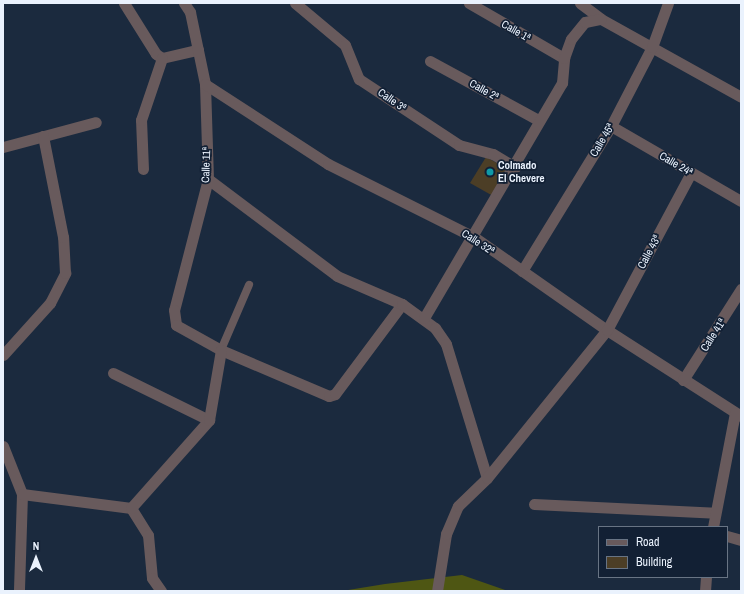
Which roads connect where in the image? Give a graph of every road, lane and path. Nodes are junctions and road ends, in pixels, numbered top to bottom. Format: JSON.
{"nodes":[{"id":1,"x":124,"y":3,"type":"edge"},
{"id":2,"x":184,"y":3,"type":"edge"},
{"id":3,"x":295,"y":3,"type":"edge"},
{"id":4,"x":469,"y":3,"type":"edge"},
{"id":5,"x":580,"y":3,"type":"edge"},
{"id":6,"x":668,"y":3,"type":"edge"},
{"id":7,"x":602,"y":19,"type":"junction"},
{"id":8,"x":652,"y":47,"type":"junction"},
{"id":9,"x":198,"y":50,"type":"junction"},
{"id":10,"x":162,"y":58,"type":"junction"},
{"id":11,"x":564,"y":58,"type":"junction"},
{"id":12,"x":430,"y":61,"type":"dead end"},
{"id":13,"x":205,"y":84,"type":"junction"},
{"id":14,"x":741,"y":97,"type":"edge"},
{"id":15,"x":538,"y":120,"type":"junction"},
{"id":16,"x":96,"y":122,"type":"dead end"},
{"id":17,"x":611,"y":126,"type":"junction"},
{"id":18,"x":43,"y":136,"type":"junction"},
{"id":19,"x":3,"y":147,"type":"edge"},
{"id":20,"x":515,"y":167,"type":"junction"},
{"id":21,"x":143,"y":169,"type":"dead end"},
{"id":22,"x":691,"y":173,"type":"junction"},
{"id":23,"x":208,"y":179,"type":"junction"},
{"id":24,"x":741,"y":201,"type":"edge"},
{"id":25,"x":474,"y":237,"type":"junction"},
{"id":26,"x":522,"y":271,"type":"junction"},
{"id":27,"x":249,"y":285,"type":"dead end"},
{"id":28,"x":741,"y":289,"type":"edge"},
{"id":29,"x":738,"y":302,"type":"edge"},
{"id":30,"x":402,"y":304,"type":"junction"},
{"id":31,"x":424,"y":318,"type":"junction"},
{"id":32,"x":607,"y":330,"type":"junction"},
{"id":33,"x":221,"y":350,"type":"junction"},
{"id":34,"x":3,"y":355,"type":"edge"},
{"id":35,"x":113,"y":373,"type":"dead end"},
{"id":36,"x":683,"y":380,"type":"junction"},
{"id":37,"x":738,"y":414,"type":"edge"},
{"id":38,"x":209,"y":420,"type":"junction"},
{"id":39,"x":3,"y":446,"type":"edge"},
{"id":40,"x":486,"y":478,"type":"junction"},
{"id":41,"x":22,"y":494,"type":"junction"},
{"id":42,"x":534,"y":504,"type":"dead end"},
{"id":43,"x":131,"y":508,"type":"junction"},
{"id":44,"x":715,"y":513,"type":"junction"},
{"id":45,"x":713,"y":526,"type":"edge"},
{"id":46,"x":728,"y":536,"type":"edge"},
{"id":47,"x":741,"y":540,"type":"edge"},
{"id":48,"x":706,"y":578,"type":"edge"},
{"id":49,"x":19,"y":591,"type":"edge"},
{"id":50,"x":161,"y":591,"type":"edge"},
{"id":51,"x":437,"y":591,"type":"edge"},
{"id":52,"x":705,"y":591,"type":"edge"}],
"edges":[{"from":1,"to":10,"type":"street"},
{"from":2,"to":9,"type":"street","name":"Calle 11ª"},
{"from":3,"to":20,"type":"street","name":"Calle 3ª"},
{"from":4,"to":11,"type":"street","name":"Calle 1ª"},
{"from":5,"to":7,"type":"street"},
{"from":6,"to":8,"type":"street","name":"Calle 45ª"},
{"from":7,"to":8,"type":"street"},
{"from":7,"to":11,"type":"street"},
{"from":8,"to":14,"type":"street"},
{"from":8,"to":17,"type":"street","name":"Calle 45ª"},
{"from":9,"to":10,"type":"street"},
{"from":9,"to":13,"type":"street","name":"Calle 11ª"},
{"from":10,"to":21,"type":"street"},
{"from":11,"to":15,"type":"street"},
{"from":12,"to":15,"type":"street","name":"Calle 2ª"},
{"from":13,"to":23,"type":"street","name":"Calle 11ª"},
{"from":13,"to":25,"type":"street","name":"Calle 32ª"},
{"from":15,"to":20,"type":"street"},
{"from":16,"to":18,"type":"street"},
{"from":17,"to":22,"type":"street","name":"Calle 24ª"},
{"from":17,"to":26,"type":"street","name":"Calle 45ª"},
{"from":18,"to":19,"type":"street"},
{"from":18,"to":34,"type":"street"},
{"from":20,"to":25,"type":"street"},
{"from":22,"to":24,"type":"street","name":"Calle 24ª"},
{"from":22,"to":32,"type":"street","name":"Calle 43ª"},
{"from":23,"to":30,"type":"street"},
{"from":23,"to":33,"type":"street","name":"Calle 11ª"},
{"from":25,"to":26,"type":"street","name":"Calle 32ª"},
{"from":25,"to":31,"type":"street"},
{"from":26,"to":32,"type":"street","name":"Calle 32ª"},
{"from":27,"to":33,"type":"lane"},
{"from":28,"to":29,"type":"street","name":"Calle 41ª"},
{"from":29,"to":36,"type":"street","name":"Calle 41ª"},
{"from":30,"to":31,"type":"street"},
{"from":30,"to":33,"type":"street"},
{"from":31,"to":40,"type":"street"},
{"from":32,"to":36,"type":"street","name":"Calle 32ª"},
{"from":32,"to":40,"type":"street","name":"Calle 43ª"},
{"from":33,"to":38,"type":"street"},
{"from":35,"to":38,"type":"street"},
{"from":36,"to":37,"type":"street","name":"Calle 32ª"},
{"from":37,"to":44,"type":"street"},
{"from":38,"to":43,"type":"street"},
{"from":39,"to":41,"type":"street"},
{"from":40,"to":51,"type":"street","name":"Calle 43ª"},
{"from":41,"to":43,"type":"street"},
{"from":41,"to":49,"type":"street"},
{"from":42,"to":44,"type":"street"},
{"from":43,"to":50,"type":"street"},
{"from":44,"to":45,"type":"street"},
{"from":46,"to":47,"type":"street"},
{"from":48,"to":52,"type":"street"}]}
